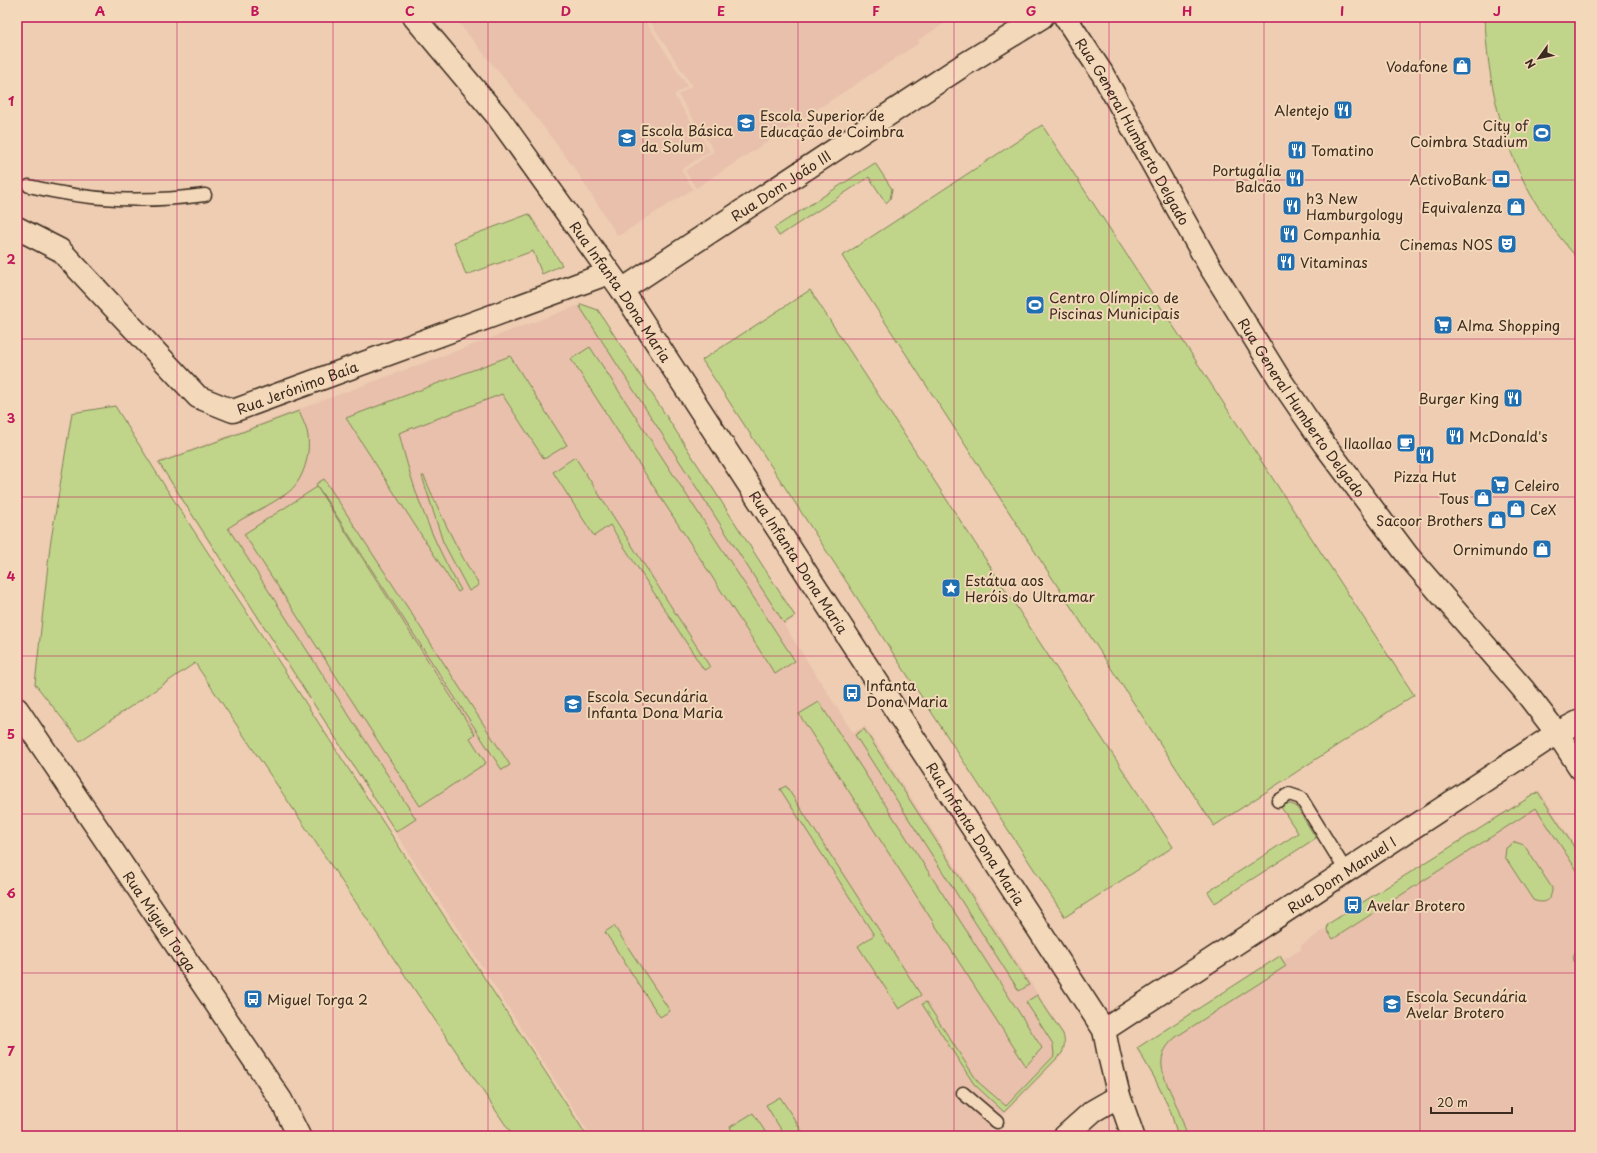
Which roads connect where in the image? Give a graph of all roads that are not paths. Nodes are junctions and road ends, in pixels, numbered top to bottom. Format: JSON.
{"nodes":[{"id":1,"x":414,"y":17,"type":"edge"},
{"id":2,"x":1042,"y":17,"type":"edge"},
{"id":3,"x":1065,"y":17,"type":"edge"},
{"id":4,"x":30,"y":186,"type":"dead end"},
{"id":5,"x":205,"y":195,"type":"dead end"},
{"id":6,"x":17,"y":228,"type":"edge"},
{"id":7,"x":609,"y":273,"type":"junction"},
{"id":8,"x":622,"y":290,"type":"junction"},
{"id":9,"x":17,"y":709,"type":"edge"},
{"id":10,"x":1580,"y":721,"type":"edge"},
{"id":11,"x":1557,"y":733,"type":"junction"},
{"id":12,"x":1580,"y":768,"type":"edge"},
{"id":13,"x":1278,"y":801,"type":"dead end"},
{"id":14,"x":1346,"y":871,"type":"junction"},
{"id":15,"x":1104,"y":1030,"type":"junction"},
{"id":16,"x":963,"y":1093,"type":"dead end"},
{"id":17,"x":1119,"y":1096,"type":"junction"},
{"id":18,"x":997,"y":1122,"type":"dead end"},
{"id":19,"x":299,"y":1136,"type":"edge"},
{"id":20,"x":1064,"y":1136,"type":"edge"},
{"id":21,"x":1134,"y":1136,"type":"edge"}],
"edges":[{"from":1,"to":7,"type":"street","name":"Rua Infanta Dona Maria"},
{"from":2,"to":8,"type":"street","name":"Rua Dom João III"},
{"from":3,"to":11,"type":"street","name":"Rua General Humberto Delgado"},
{"from":4,"to":5,"type":"lane"},
{"from":6,"to":7,"type":"street","name":"Rua Jerónimo Baía"},
{"from":7,"to":8,"type":"street","name":"Rua Infanta Dona Maria"},
{"from":8,"to":15,"type":"street","name":"Rua Infanta Dona Maria"},
{"from":9,"to":19,"type":"street","name":"Rua Miguel Torga"},
{"from":10,"to":11,"type":"street","name":"Rua Dom Manuel I"},
{"from":11,"to":12,"type":"street","name":"Rua General Humberto Delgado"},
{"from":11,"to":14,"type":"street","name":"Rua Dom Manuel I"},
{"from":13,"to":14,"type":"lane"},
{"from":14,"to":15,"type":"street","name":"Rua Dom Manuel I"},
{"from":15,"to":17,"type":"street","name":"Rua Infanta Dona Maria"},
{"from":16,"to":18,"type":"lane"},
{"from":17,"to":20,"type":"street"},
{"from":17,"to":21,"type":"street","name":"Rua Infanta Dona Maria"}]}
